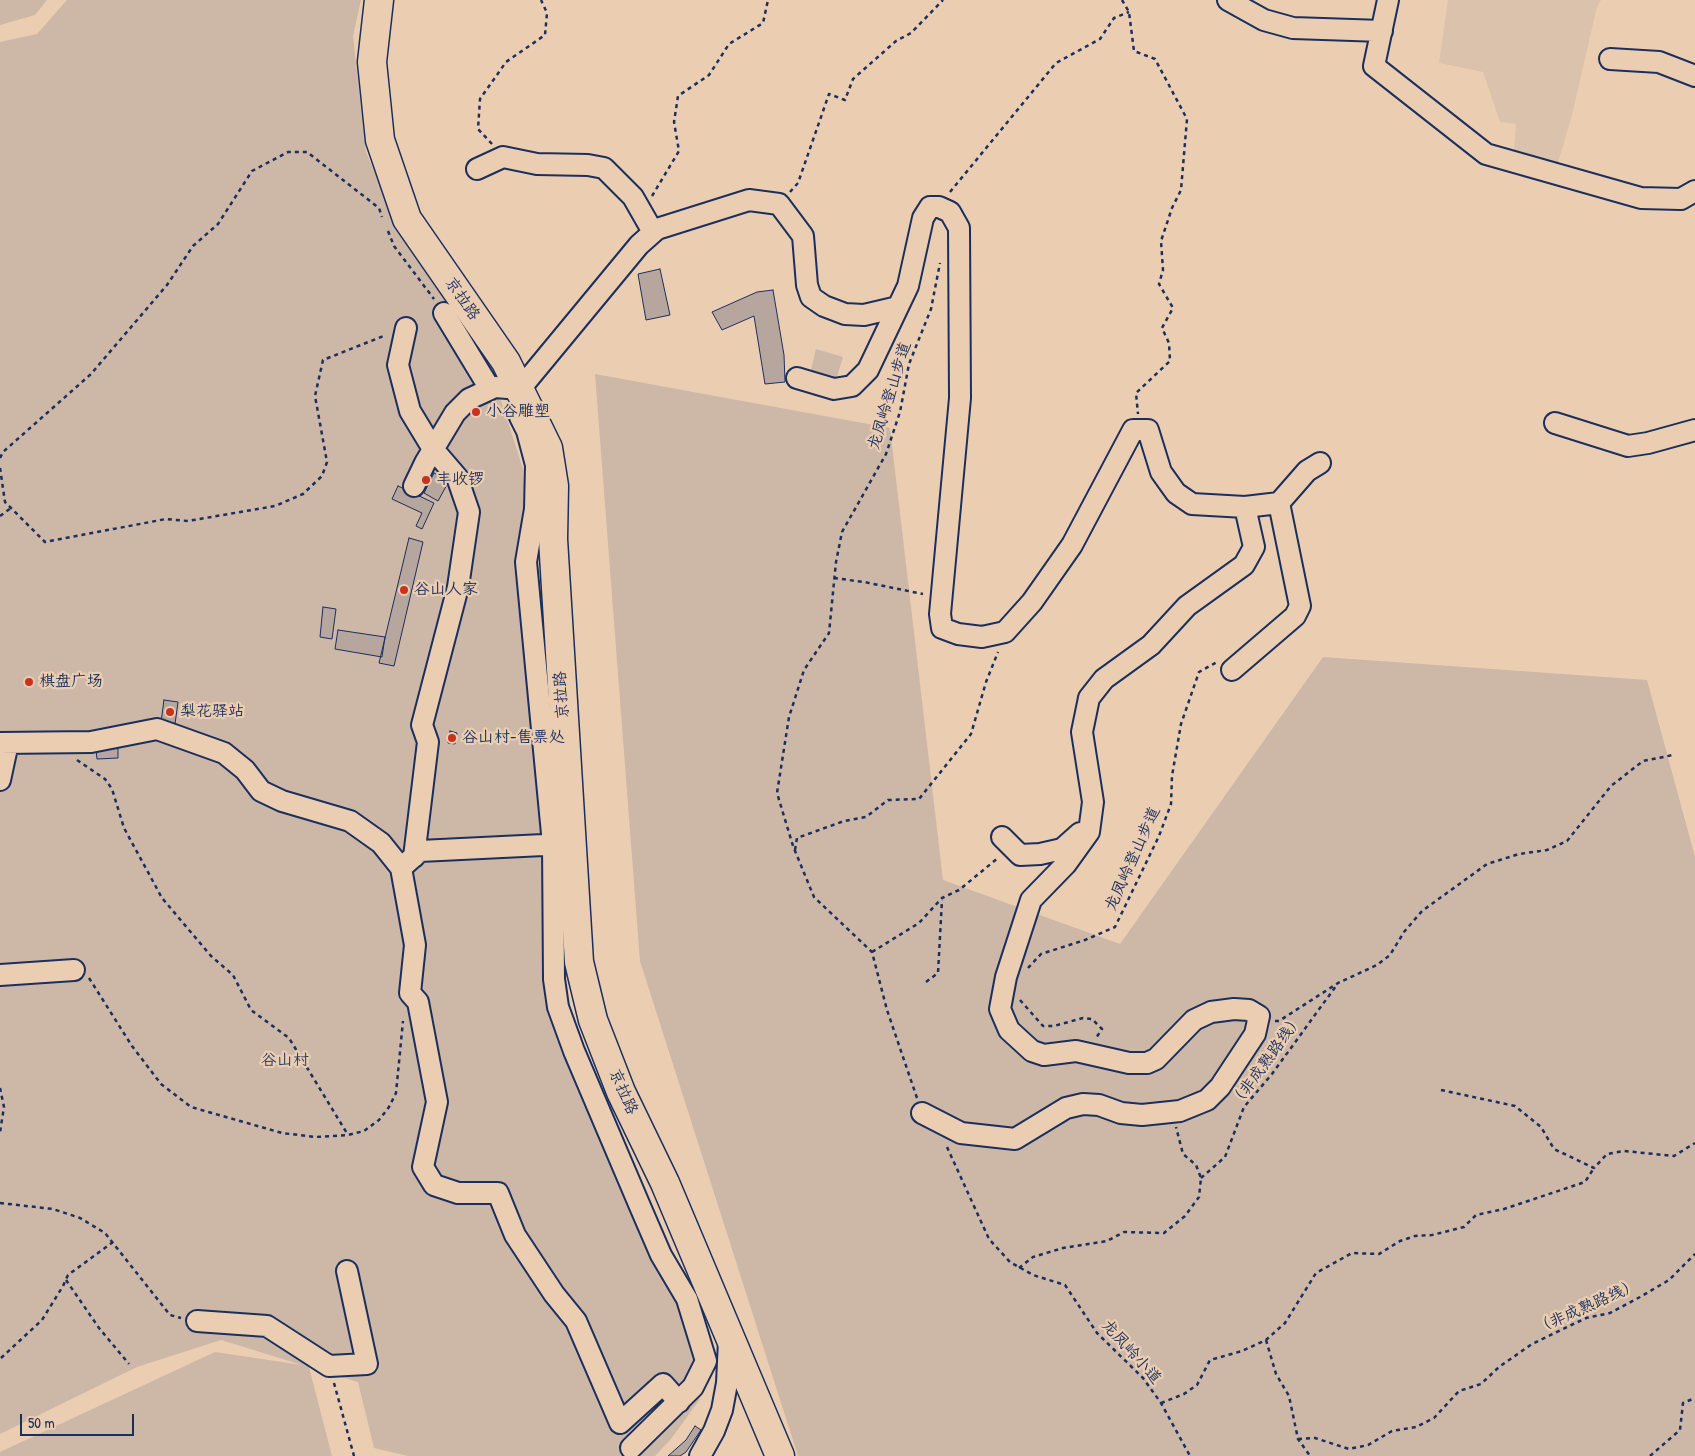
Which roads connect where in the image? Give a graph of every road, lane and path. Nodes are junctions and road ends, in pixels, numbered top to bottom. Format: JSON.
{"nodes":[{"id":1,"x":379,"y":0,"type":"edge"},
{"id":2,"x":541,"y":0,"type":"edge"},
{"id":3,"x":768,"y":0,"type":"edge"},
{"id":4,"x":943,"y":0,"type":"edge"},
{"id":5,"x":1122,"y":0,"type":"edge"},
{"id":6,"x":1228,"y":0,"type":"edge"},
{"id":7,"x":1388,"y":0,"type":"edge"},
{"id":8,"x":1129,"y":12,"type":"junction"},
{"id":9,"x":1382,"y":31,"type":"junction"},
{"id":10,"x":1610,"y":59,"type":"dead end"},
{"id":11,"x":1695,"y":76,"type":"edge"},
{"id":12,"x":503,"y":157,"type":"junction"},
{"id":13,"x":477,"y":169,"type":"dead end"},
{"id":14,"x":1695,"y":191,"type":"edge"},
{"id":15,"x":779,"y":204,"type":"junction"},
{"id":16,"x":940,"y":207,"type":"junction"},
{"id":17,"x":642,"y":213,"type":"junction"},
{"id":18,"x":652,"y":232,"type":"junction"},
{"id":19,"x":942,"y":255,"type":"dead end"},
{"id":20,"x":898,"y":307,"type":"junction"},
{"id":21,"x":444,"y":313,"type":"joint"},
{"id":22,"x":406,"y":328,"type":"joint"},
{"id":23,"x":797,"y":378,"type":"dead end"},
{"id":24,"x":505,"y":389,"type":"junction"},
{"id":25,"x":1556,"y":424,"type":"dead end"},
{"id":26,"x":1148,"y":430,"type":"junction"},
{"id":27,"x":1695,"y":430,"type":"edge"},
{"id":28,"x":433,"y":449,"type":"junction"},
{"id":29,"x":0,"y":458,"type":"edge"},
{"id":30,"x":1320,"y":463,"type":"dead end"},
{"id":31,"x":0,"y":468,"type":"edge"},
{"id":32,"x":414,"y":486,"type":"dead end"},
{"id":33,"x":1280,"y":503,"type":"junction"},
{"id":34,"x":1245,"y":507,"type":"junction"},
{"id":35,"x":11,"y":508,"type":"junction"},
{"id":36,"x":0,"y":516,"type":"edge"},
{"id":37,"x":834,"y":578,"type":"junction"},
{"id":38,"x":924,"y":603,"type":"dead end"},
{"id":39,"x":1005,"y":632,"type":"junction"},
{"id":40,"x":1232,"y":670,"type":"joint"},
{"id":41,"x":4,"y":743,"type":"edge"},
{"id":42,"x":1673,"y":755,"type":"dead end"},
{"id":43,"x":73,"y":758,"type":"dead end"},
{"id":44,"x":0,"y":780,"type":"edge"},
{"id":45,"x":1090,"y":823,"type":"junction"},
{"id":46,"x":1007,"y":842,"type":"joint"},
{"id":47,"x":562,"y":844,"type":"junction"},
{"id":48,"x":794,"y":850,"type":"junction"},
{"id":49,"x":408,"y":863,"type":"junction"},
{"id":50,"x":942,"y":898,"type":"junction"},
{"id":51,"x":872,"y":952,"type":"junction"},
{"id":52,"x":74,"y":970,"type":"joint"},
{"id":53,"x":1026,"y":974,"type":"dead end"},
{"id":54,"x":0,"y":975,"type":"edge"},
{"id":55,"x":926,"y":982,"type":"dead end"},
{"id":56,"x":1338,"y":983,"type":"junction"},
{"id":57,"x":410,"y":993,"type":"junction"},
{"id":58,"x":1021,"y":994,"type":"dead end"},
{"id":59,"x":1258,"y":1022,"type":"junction"},
{"id":60,"x":1076,"y":1051,"type":"junction"},
{"id":61,"x":0,"y":1088,"type":"edge"},
{"id":62,"x":1442,"y":1090,"type":"dead end"},
{"id":63,"x":1180,"y":1111,"type":"junction"},
{"id":64,"x":922,"y":1114,"type":"joint"},
{"id":65,"x":0,"y":1132,"type":"edge"},
{"id":66,"x":348,"y":1135,"type":"junction"},
{"id":67,"x":942,"y":1141,"type":"dead end"},
{"id":68,"x":1695,"y":1144,"type":"edge"},
{"id":69,"x":1594,"y":1168,"type":"junction"},
{"id":70,"x":1201,"y":1178,"type":"junction"},
{"id":71,"x":0,"y":1203,"type":"edge"},
{"id":72,"x":112,"y":1242,"type":"junction"},
{"id":73,"x":1695,"y":1254,"type":"edge"},
{"id":74,"x":1019,"y":1268,"type":"junction"},
{"id":75,"x":347,"y":1271,"type":"dead end"},
{"id":76,"x":66,"y":1280,"type":"junction"},
{"id":77,"x":197,"y":1321,"type":"joint"},
{"id":78,"x":729,"y":1334,"type":"junction"},
{"id":79,"x":1266,"y":1340,"type":"junction"},
{"id":80,"x":1,"y":1358,"type":"edge"},
{"id":81,"x":129,"y":1364,"type":"dead end"},
{"id":82,"x":329,"y":1366,"type":"junction"},
{"id":83,"x":1695,"y":1398,"type":"edge"},
{"id":84,"x":679,"y":1402,"type":"junction"},
{"id":85,"x":1161,"y":1403,"type":"junction"},
{"id":86,"x":620,"y":1422,"type":"junction"},
{"id":87,"x":1298,"y":1439,"type":"junction"},
{"id":88,"x":633,"y":1452,"type":"edge"},
{"id":89,"x":354,"y":1456,"type":"edge"},
{"id":90,"x":700,"y":1456,"type":"edge"},
{"id":91,"x":780,"y":1456,"type":"edge"},
{"id":92,"x":1190,"y":1456,"type":"edge"},
{"id":93,"x":1310,"y":1456,"type":"edge"},
{"id":94,"x":1650,"y":1456,"type":"edge"}],
"edges":[{"from":1,"to":24,"type":"highway","name":"京拉路"},
{"from":2,"to":12,"type":"path"},
{"from":3,"to":17,"type":"path"},
{"from":4,"to":15,"type":"path"},
{"from":5,"to":8,"type":"path"},
{"from":6,"to":9,"type":"street"},
{"from":7,"to":9,"type":"street"},
{"from":8,"to":16,"type":"path"},
{"from":8,"to":26,"type":"path"},
{"from":9,"to":14,"type":"street"},
{"from":10,"to":11,"type":"street"},
{"from":12,"to":13,"type":"street"},
{"from":12,"to":17,"type":"street"},
{"from":15,"to":18,"type":"street"},
{"from":15,"to":20,"type":"street"},
{"from":16,"to":20,"type":"street"},
{"from":16,"to":39,"type":"street"},
{"from":17,"to":18,"type":"street"},
{"from":18,"to":24,"type":"street"},
{"from":19,"to":37,"type":"path","name":"龙凤岭登山步道"},
{"from":20,"to":23,"type":"street"},
{"from":21,"to":24,"type":"street"},
{"from":21,"to":29,"type":"path"},
{"from":22,"to":28,"type":"street"},
{"from":22,"to":35,"type":"path"},
{"from":24,"to":28,"type":"street"},
{"from":24,"to":47,"type":"highway","name":"京拉路"},
{"from":25,"to":27,"type":"street"},
{"from":26,"to":34,"type":"street"},
{"from":26,"to":39,"type":"street"},
{"from":28,"to":32,"type":"street"},
{"from":28,"to":49,"type":"street"},
{"from":30,"to":33,"type":"street"},
{"from":31,"to":35,"type":"path"},
{"from":33,"to":34,"type":"street"},
{"from":33,"to":40,"type":"street"},
{"from":34,"to":45,"type":"street"},
{"from":35,"to":36,"type":"path"},
{"from":37,"to":38,"type":"path"},
{"from":37,"to":48,"type":"path","name":"龙凤岭登山步道"},
{"from":39,"to":48,"type":"path"},
{"from":40,"to":53,"type":"path","name":"龙凤岭登山步道"},
{"from":41,"to":44,"type":"street"},
{"from":41,"to":49,"type":"street"},
{"from":42,"to":56,"type":"path"},
{"from":43,"to":66,"type":"path"},
{"from":45,"to":46,"type":"street"},
{"from":45,"to":60,"type":"street"},
{"from":46,"to":50,"type":"path"},
{"from":47,"to":49,"type":"street"},
{"from":47,"to":78,"type":"highway","name":"京拉路"},
{"from":47,"to":84,"type":"street"},
{"from":48,"to":51,"type":"path","name":"龙凤岭登山步道"},
{"from":49,"to":57,"type":"street"},
{"from":50,"to":51,"type":"path"},
{"from":50,"to":55,"type":"path"},
{"from":51,"to":64,"type":"path"},
{"from":52,"to":54,"type":"street"},
{"from":52,"to":66,"type":"path"},
{"from":56,"to":59,"type":"path"},
{"from":56,"to":70,"type":"path","name":"（非成熟路线）"},
{"from":57,"to":66,"type":"path"},
{"from":57,"to":86,"type":"street"},
{"from":58,"to":60,"type":"path"},
{"from":59,"to":60,"type":"street"},
{"from":59,"to":63,"type":"street"},
{"from":61,"to":65,"type":"path"},
{"from":62,"to":69,"type":"path"},
{"from":63,"to":64,"type":"street"},
{"from":63,"to":70,"type":"path"},
{"from":67,"to":74,"type":"path","name":"龙凤岭小道"},
{"from":68,"to":69,"type":"path"},
{"from":69,"to":79,"type":"path"},
{"from":70,"to":74,"type":"path"},
{"from":71,"to":72,"type":"path"},
{"from":72,"to":76,"type":"path"},
{"from":72,"to":77,"type":"path"},
{"from":73,"to":87,"type":"path","name":"（非成熟路线）"},
{"from":74,"to":85,"type":"path","name":"龙凤岭小道"},
{"from":75,"to":82,"type":"street"},
{"from":76,"to":80,"type":"path"},
{"from":76,"to":81,"type":"path"},
{"from":77,"to":82,"type":"street"},
{"from":78,"to":90,"type":"street"},
{"from":78,"to":91,"type":"highway","name":"京拉路"},
{"from":79,"to":85,"type":"path"},
{"from":79,"to":87,"type":"path"},
{"from":82,"to":89,"type":"path"},
{"from":83,"to":94,"type":"path"},
{"from":84,"to":86,"type":"street"},
{"from":84,"to":88,"type":"street"},
{"from":85,"to":92,"type":"path","name":"龙凤岭小道"},
{"from":86,"to":88,"type":"street"},
{"from":87,"to":93,"type":"path"}]}
